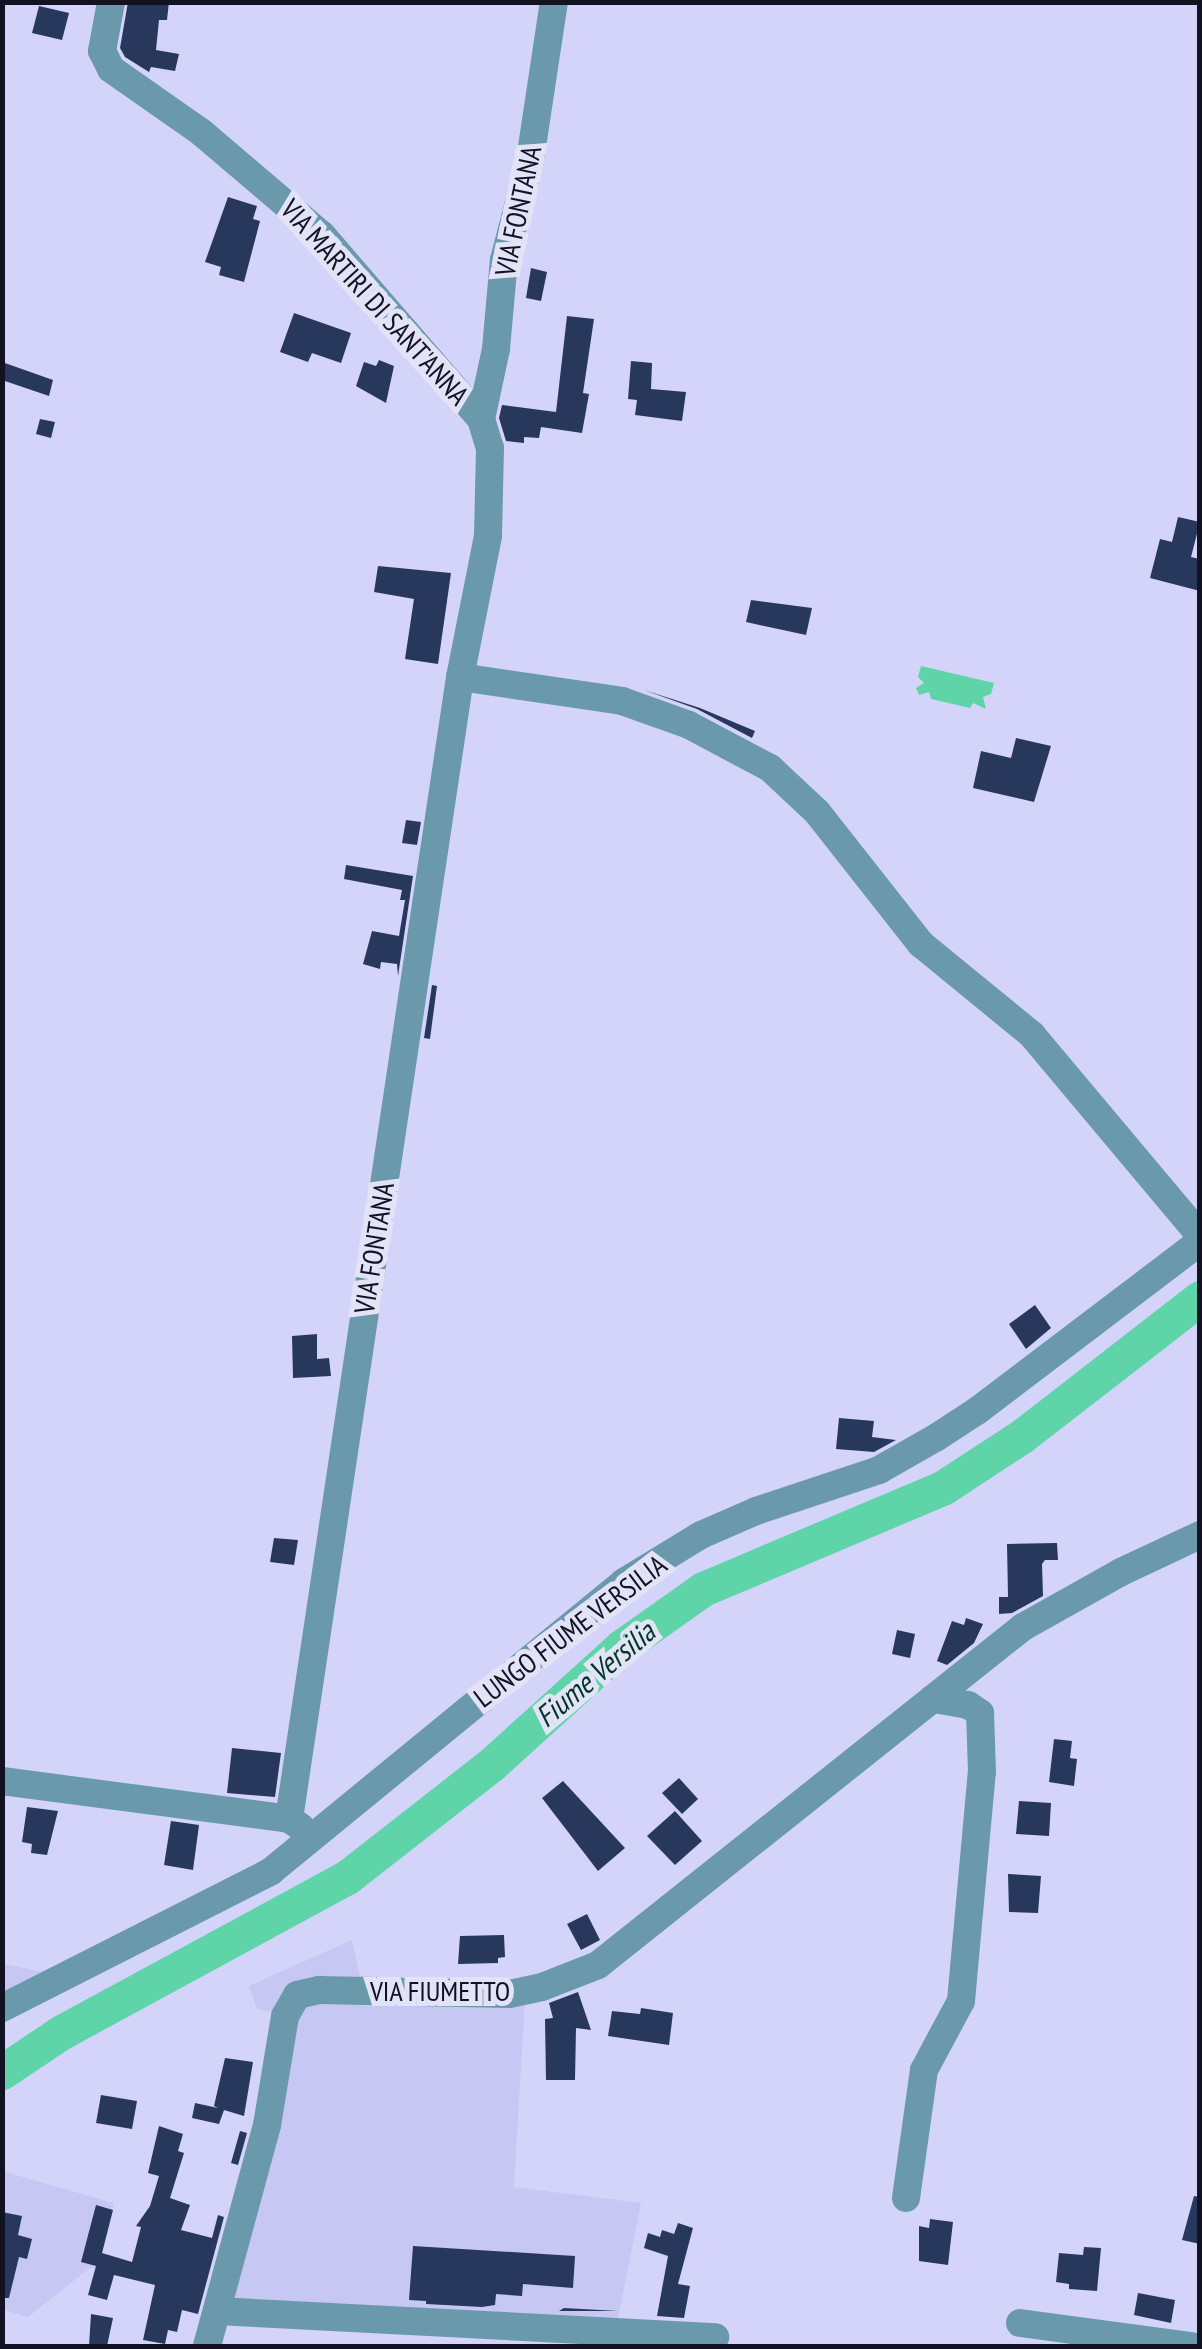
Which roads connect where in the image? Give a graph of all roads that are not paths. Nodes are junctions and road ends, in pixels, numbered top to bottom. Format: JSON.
{"nodes":[{"id":1,"x":111,"y":2,"type":"edge"},
{"id":2,"x":554,"y":2,"type":"edge"},
{"id":3,"x":481,"y":418,"type":"junction"},
{"id":4,"x":460,"y":677,"type":"junction"},
{"id":5,"x":1200,"y":1238,"type":"edge"},
{"id":6,"x":1200,"y":1535,"type":"edge"},
{"id":7,"x":933,"y":1698,"type":"junction"},
{"id":8,"x":2,"y":1780,"type":"edge"},
{"id":9,"x":289,"y":1819,"type":"junction"},
{"id":10,"x":315,"y":1839,"type":"junction"},
{"id":11,"x":2,"y":2008,"type":"edge"},
{"id":12,"x":906,"y":2198,"type":"dead end"},
{"id":13,"x":217,"y":2311,"type":"junction"},
{"id":14,"x":1020,"y":2323,"type":"dead end"},
{"id":15,"x":715,"y":2337,"type":"dead end"},
{"id":16,"x":207,"y":2346,"type":"edge"},
{"id":17,"x":1191,"y":2346,"type":"edge"}],
"edges":[{"from":1,"to":3,"type":"street","name":"VIA MARTIRI DI SANT'ANNA"},
{"from":2,"to":3,"type":"street","name":"VIA FONTANA"},
{"from":3,"to":4,"type":"street","name":"VIA MARTIRI DI SANT'ANNA"},
{"from":4,"to":5,"type":"street"},
{"from":4,"to":9,"type":"street","name":"VIA FONTANA"},
{"from":5,"to":10,"type":"street","name":"LUNGO FIUME VERSILIA"},
{"from":6,"to":7,"type":"street","name":"VIA FIUMETTO"},
{"from":7,"to":12,"type":"street"},
{"from":7,"to":13,"type":"street","name":"VIA FIUMETTO"},
{"from":8,"to":9,"type":"street"},
{"from":9,"to":10,"type":"street"},
{"from":10,"to":11,"type":"street","name":"LUNGO FIUME VERSILIA"},
{"from":13,"to":15,"type":"street"},
{"from":13,"to":16,"type":"street","name":"VIA FIUMETTO"},
{"from":14,"to":17,"type":"street"}]}
